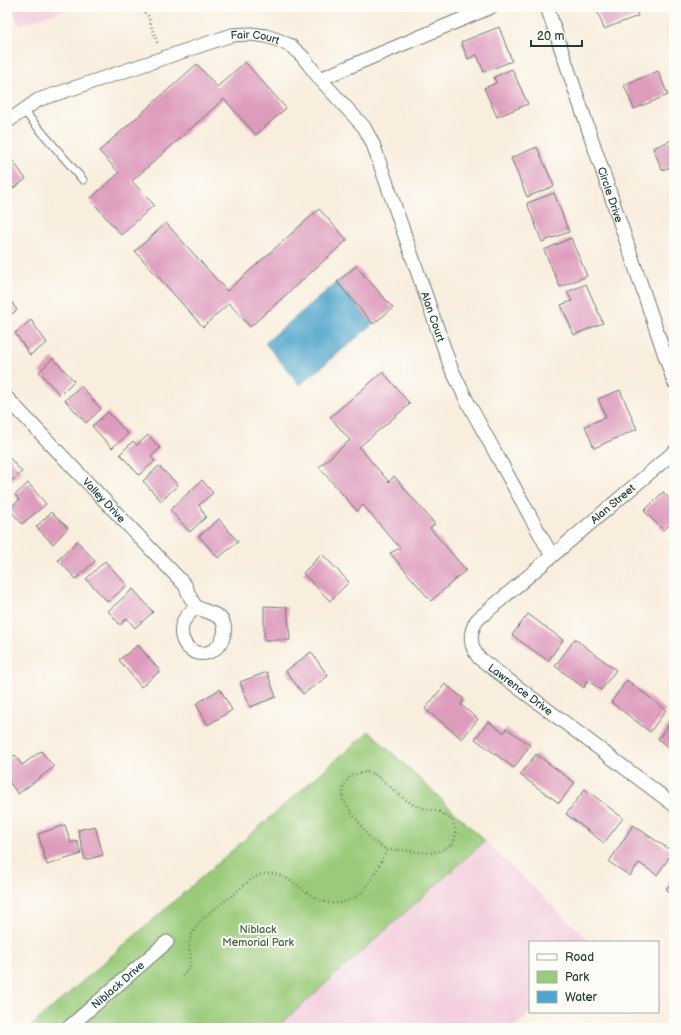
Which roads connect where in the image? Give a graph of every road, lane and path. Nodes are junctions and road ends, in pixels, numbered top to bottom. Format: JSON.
{"nodes":[{"id":1,"x":139,"y":7,"type":"edge"},
{"id":2,"x":491,"y":7,"type":"edge"},
{"id":3,"x":547,"y":7,"type":"edge"},
{"id":4,"x":162,"y":58,"type":"junction"},
{"id":5,"x":320,"y":78,"type":"junction"},
{"id":6,"x":23,"y":110,"type":"junction"},
{"id":7,"x":7,"y":122,"type":"edge"},
{"id":8,"x":83,"y":180,"type":"dead end"},
{"id":9,"x":674,"y":382,"type":"edge"},
{"id":10,"x":7,"y":398,"type":"edge"},
{"id":11,"x":674,"y":452,"type":"edge"},
{"id":12,"x":552,"y":556,"type":"junction"},
{"id":13,"x":196,"y":607,"type":"dead end"},
{"id":14,"x":674,"y":805,"type":"edge"},
{"id":15,"x":387,"y":850,"type":"junction"},
{"id":16,"x":168,"y":942,"type":"dead end"},
{"id":17,"x":182,"y":976,"type":"dead end"},
{"id":18,"x":68,"y":1028,"type":"edge"}],
"edges":[{"from":1,"to":4,"type":"path"},
{"from":2,"to":5,"type":"street"},
{"from":3,"to":9,"type":"street","name":"Circle Drive"},
{"from":4,"to":5,"type":"street","name":"Fair Court"},
{"from":4,"to":6,"type":"street","name":"Fair Court"},
{"from":5,"to":12,"type":"street","name":"Alan Court"},
{"from":6,"to":7,"type":"street","name":"Fair Court"},
{"from":6,"to":8,"type":"lane"},
{"from":10,"to":13,"type":"street","name":"Valley Drive"},
{"from":11,"to":12,"type":"street","name":"Alan Street"},
{"from":12,"to":14,"type":"street","name":"Lawrence Drive"},
{"from":15,"to":15,"type":"path"},
{"from":15,"to":17,"type":"path"},
{"from":16,"to":18,"type":"street","name":"Niblack Drive"}]}
